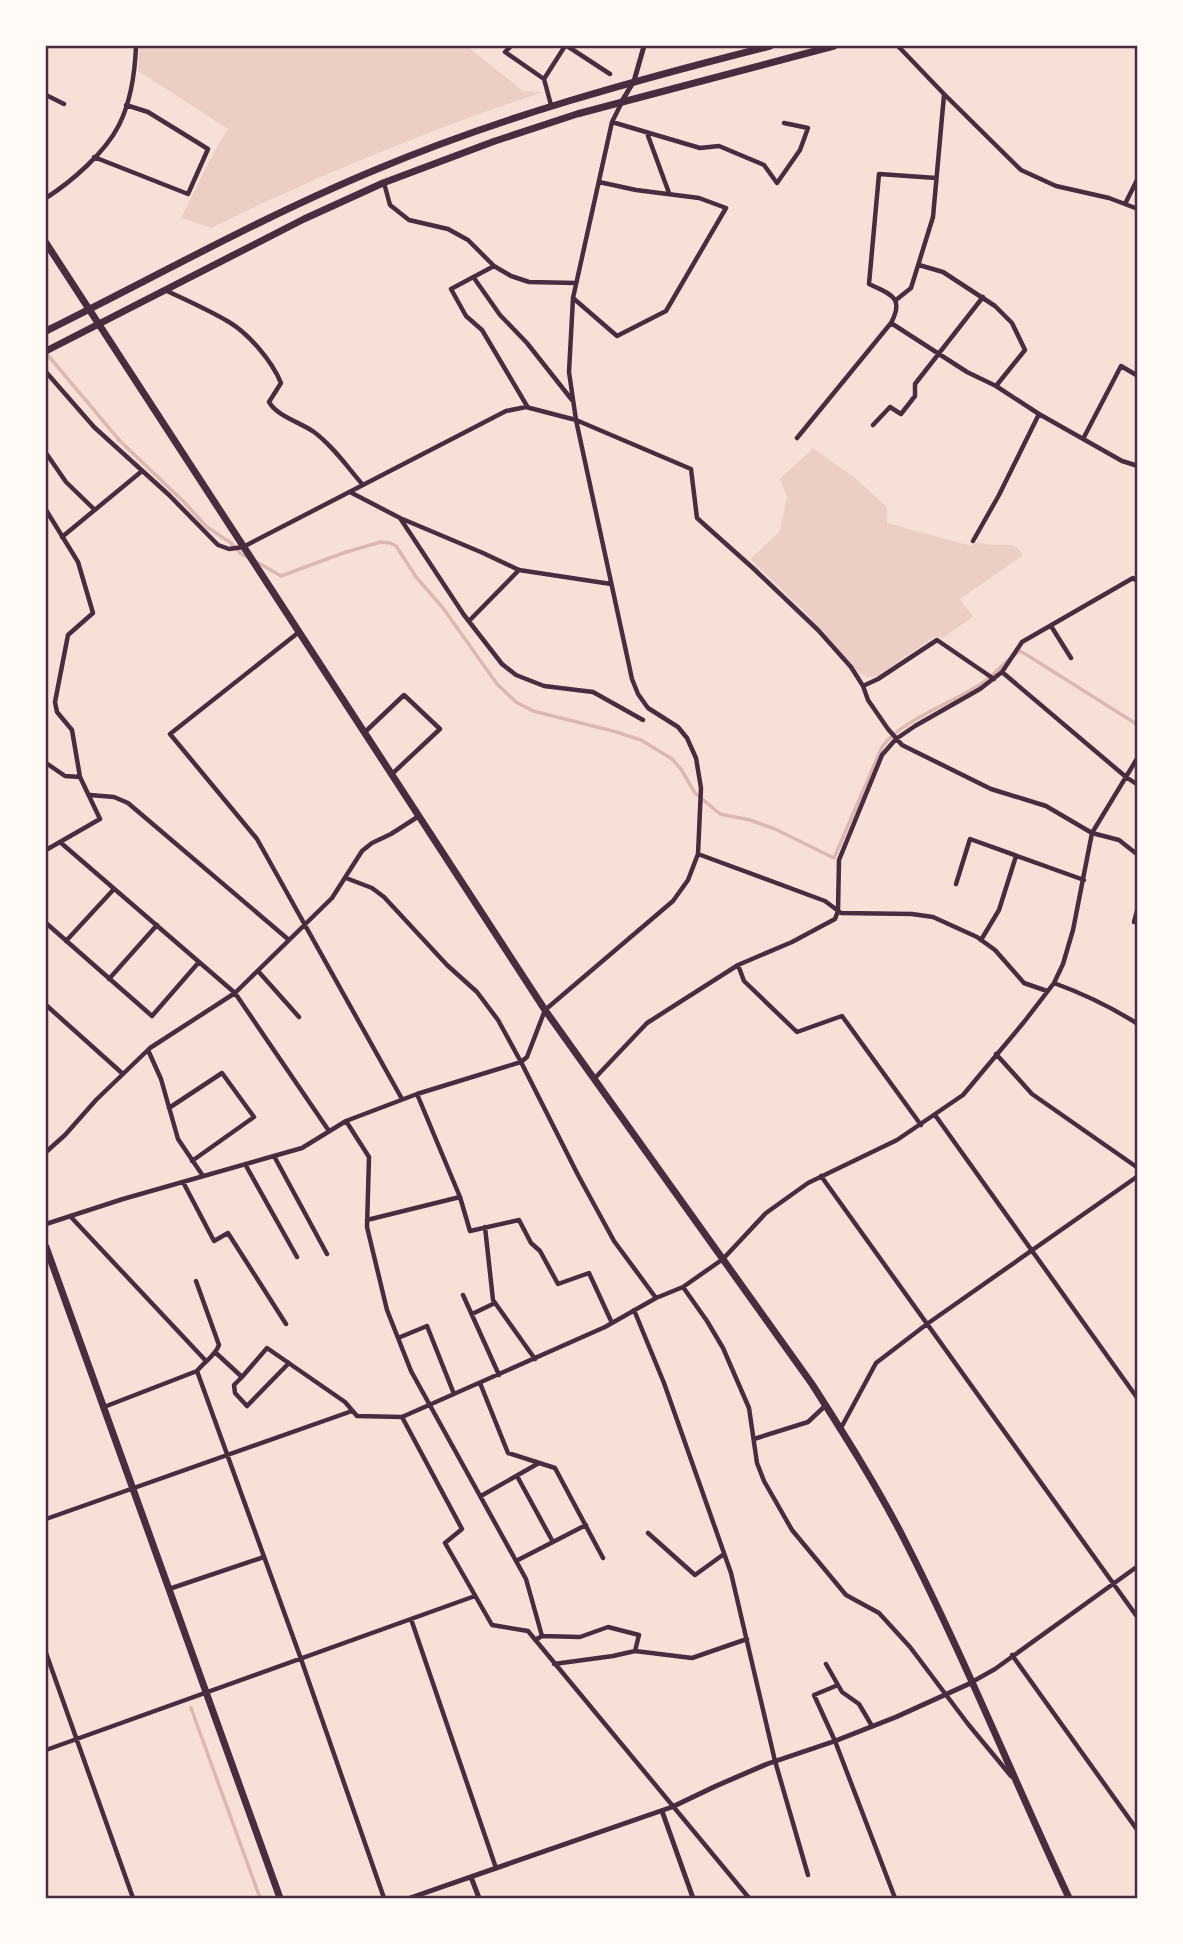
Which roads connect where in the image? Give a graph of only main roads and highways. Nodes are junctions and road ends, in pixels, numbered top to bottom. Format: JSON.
{"nodes":[{"id":1,"x":770,"y":46,"type":"edge"},
{"id":2,"x":834,"y":46,"type":"edge"},
{"id":3,"x":46,"y":243,"type":"edge"},
{"id":4,"x":88,"y":310,"type":"junction"},
{"id":5,"x":97,"y":324,"type":"junction"},
{"id":6,"x":46,"y":331,"type":"edge"},
{"id":7,"x":46,"y":351,"type":"edge"},
{"id":8,"x":46,"y":1247,"type":"edge"},
{"id":9,"x":280,"y":1899,"type":"edge"},
{"id":10,"x":1069,"y":1899,"type":"edge"}],
"edges":[{"from":1,"to":4,"type":"main road"},
{"from":2,"to":5,"type":"main road"},
{"from":3,"to":4,"type":"main road"},
{"from":4,"to":5,"type":"main road"},
{"from":4,"to":6,"type":"main road"},
{"from":5,"to":7,"type":"main road"},
{"from":5,"to":10,"type":"main road"},
{"from":8,"to":9,"type":"main road"}]}
